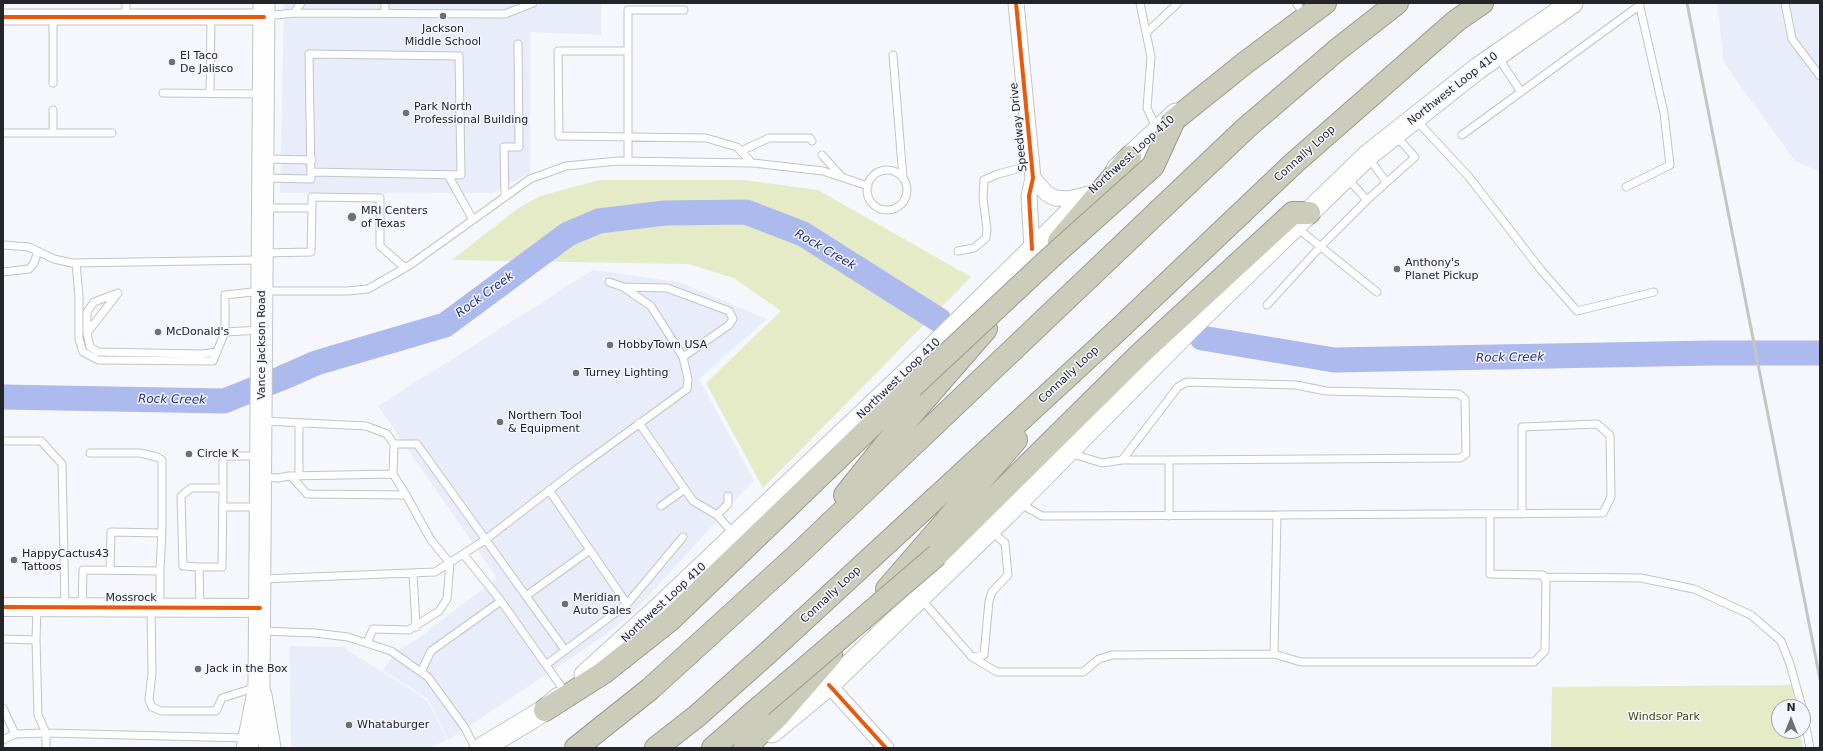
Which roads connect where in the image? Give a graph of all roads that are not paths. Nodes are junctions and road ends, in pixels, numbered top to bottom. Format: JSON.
{"nodes":[{"id":1,"x":301,"y":3,"type":"edge"},
{"id":2,"x":386,"y":3,"type":"edge"},
{"id":3,"x":533,"y":3,"type":"edge"},
{"id":4,"x":1016,"y":3,"type":"edge"},
{"id":5,"x":1140,"y":3,"type":"edge"},
{"id":6,"x":1178,"y":3,"type":"edge"},
{"id":7,"x":1326,"y":3,"type":"edge"},
{"id":8,"x":1397,"y":3,"type":"edge"},
{"id":9,"x":1482,"y":3,"type":"edge"},
{"id":10,"x":1572,"y":3,"type":"edge"},
{"id":11,"x":1785,"y":3,"type":"edge"},
{"id":12,"x":1640,"y":4,"type":"edge"},
{"id":13,"x":1303,"y":5,"type":"edge"},
{"id":14,"x":126,"y":10,"type":"edge"},
{"id":15,"x":264,"y":10,"type":"edge"},
{"id":16,"x":684,"y":10,"type":"dead end"},
{"id":17,"x":385,"y":12,"type":"junction"},
{"id":18,"x":294,"y":13,"type":"junction"},
{"id":19,"x":211,"y":16,"type":"junction"},
{"id":20,"x":3,"y":17,"type":"edge"},
{"id":21,"x":54,"y":17,"type":"junction"},
{"id":22,"x":1146,"y":33,"type":"junction"},
{"id":23,"x":518,"y":44,"type":"dead end"},
{"id":24,"x":628,"y":51,"type":"junction"},
{"id":25,"x":893,"y":55,"type":"dead end"},
{"id":26,"x":1497,"y":55,"type":"junction"},
{"id":27,"x":1820,"y":76,"type":"edge"},
{"id":28,"x":53,"y":83,"type":"dead end"},
{"id":29,"x":1520,"y":92,"type":"junction"},
{"id":30,"x":163,"y":93,"type":"dead end"},
{"id":31,"x":210,"y":93,"type":"junction"},
{"id":32,"x":264,"y":94,"type":"junction"},
{"id":33,"x":53,"y":110,"type":"dead end"},
{"id":34,"x":1415,"y":119,"type":"junction"},
{"id":35,"x":1166,"y":126,"type":"junction"},
{"id":36,"x":3,"y":133,"type":"edge"},
{"id":37,"x":53,"y":133,"type":"junction"},
{"id":38,"x":112,"y":133,"type":"dead end"},
{"id":39,"x":1395,"y":135,"type":"junction"},
{"id":40,"x":1462,"y":135,"type":"dead end"},
{"id":41,"x":628,"y":136,"type":"junction"},
{"id":42,"x":812,"y":141,"type":"dead end"},
{"id":43,"x":741,"y":151,"type":"junction"},
{"id":44,"x":822,"y":156,"type":"dead end"},
{"id":45,"x":1368,"y":156,"type":"junction"},
{"id":46,"x":1130,"y":157,"type":"junction"},
{"id":47,"x":312,"y":160,"type":"junction"},
{"id":48,"x":628,"y":161,"type":"junction"},
{"id":49,"x":752,"y":163,"type":"junction"},
{"id":50,"x":263,"y":169,"type":"junction"},
{"id":51,"x":1033,"y":171,"type":"junction"},
{"id":52,"x":448,"y":175,"type":"junction"},
{"id":53,"x":312,"y":176,"type":"junction"},
{"id":54,"x":1346,"y":177,"type":"junction"},
{"id":55,"x":842,"y":178,"type":"junction"},
{"id":56,"x":903,"y":178,"type":"junction"},
{"id":57,"x":1386,"y":182,"type":"junction"},
{"id":58,"x":868,"y":186,"type":"junction"},
{"id":59,"x":1626,"y":188,"type":"dead end"},
{"id":60,"x":1089,"y":194,"type":"junction"},
{"id":61,"x":505,"y":197,"type":"junction"},
{"id":62,"x":1367,"y":200,"type":"junction"},
{"id":63,"x":263,"y":208,"type":"junction"},
{"id":64,"x":312,"y":208,"type":"junction"},
{"id":65,"x":473,"y":220,"type":"junction"},
{"id":66,"x":1302,"y":220,"type":"junction"},
{"id":67,"x":3,"y":245,"type":"edge"},
{"id":68,"x":1321,"y":246,"type":"junction"},
{"id":69,"x":1032,"y":249,"type":"junction"},
{"id":70,"x":38,"y":251,"type":"junction"},
{"id":71,"x":958,"y":251,"type":"dead end"},
{"id":72,"x":263,"y":256,"type":"junction"},
{"id":73,"x":76,"y":263,"type":"junction"},
{"id":74,"x":405,"y":268,"type":"junction"},
{"id":75,"x":3,"y":272,"type":"edge"},
{"id":76,"x":610,"y":282,"type":"dead end"},
{"id":77,"x":623,"y":287,"type":"junction"},
{"id":78,"x":262,"y":291,"type":"junction"},
{"id":79,"x":1377,"y":292,"type":"dead end"},
{"id":80,"x":1654,"y":292,"type":"dead end"},
{"id":81,"x":1267,"y":305,"type":"dead end"},
{"id":82,"x":225,"y":332,"type":"junction"},
{"id":83,"x":87,"y":333,"type":"junction"},
{"id":84,"x":262,"y":333,"type":"junction"},
{"id":85,"x":217,"y":352,"type":"junction"},
{"id":86,"x":1089,"y":356,"type":"junction"},
{"id":87,"x":683,"y":357,"type":"junction"},
{"id":88,"x":262,"y":420,"type":"junction"},
{"id":89,"x":639,"y":423,"type":"junction"},
{"id":90,"x":299,"y":424,"type":"junction"},
{"id":91,"x":3,"y":441,"type":"edge"},
{"id":92,"x":394,"y":444,"type":"junction"},
{"id":93,"x":1067,"y":452,"type":"junction"},
{"id":94,"x":90,"y":453,"type":"dead end"},
{"id":95,"x":261,"y":456,"type":"junction"},
{"id":96,"x":1122,"y":460,"type":"junction"},
{"id":97,"x":1169,"y":460,"type":"junction"},
{"id":98,"x":393,"y":474,"type":"junction"},
{"id":99,"x":291,"y":476,"type":"junction"},
{"id":100,"x":299,"y":476,"type":"junction"},
{"id":101,"x":261,"y":477,"type":"junction"},
{"id":102,"x":223,"y":488,"type":"junction"},
{"id":103,"x":685,"y":489,"type":"junction"},
{"id":104,"x":549,"y":490,"type":"junction"},
{"id":105,"x":406,"y":495,"type":"junction"},
{"id":106,"x":728,"y":496,"type":"dead end"},
{"id":107,"x":1017,"y":502,"type":"junction"},
{"id":108,"x":661,"y":506,"type":"dead end"},
{"id":109,"x":223,"y":507,"type":"junction"},
{"id":110,"x":261,"y":507,"type":"junction"},
{"id":111,"x":1490,"y":514,"type":"junction"},
{"id":112,"x":1522,"y":514,"type":"junction"},
{"id":113,"x":717,"y":515,"type":"junction"},
{"id":114,"x":1277,"y":515,"type":"junction"},
{"id":115,"x":1169,"y":516,"type":"junction"},
{"id":116,"x":989,"y":530,"type":"junction"},
{"id":117,"x":162,"y":533,"type":"junction"},
{"id":118,"x":736,"y":535,"type":"junction"},
{"id":119,"x":683,"y":537,"type":"dead end"},
{"id":120,"x":485,"y":540,"type":"junction"},
{"id":121,"x":590,"y":550,"type":"junction"},
{"id":122,"x":464,"y":555,"type":"junction"},
{"id":123,"x":796,"y":556,"type":"junction"},
{"id":124,"x":450,"y":563,"type":"junction"},
{"id":125,"x":199,"y":567,"type":"junction"},
{"id":126,"x":110,"y":570,"type":"junction"},
{"id":127,"x":160,"y":571,"type":"junction"},
{"id":128,"x":413,"y":573,"type":"junction"},
{"id":129,"x":1544,"y":577,"type":"junction"},
{"id":130,"x":260,"y":579,"type":"junction"},
{"id":131,"x":526,"y":596,"type":"junction"},
{"id":132,"x":919,"y":597,"type":"junction"},
{"id":133,"x":501,"y":601,"type":"junction"},
{"id":134,"x":627,"y":604,"type":"junction"},
{"id":135,"x":3,"y":607,"type":"edge"},
{"id":136,"x":37,"y":607,"type":"junction"},
{"id":137,"x":74,"y":607,"type":"junction"},
{"id":138,"x":156,"y":607,"type":"junction"},
{"id":139,"x":200,"y":608,"type":"junction"},
{"id":140,"x":260,"y":608,"type":"junction"},
{"id":141,"x":416,"y":627,"type":"junction"},
{"id":142,"x":260,"y":630,"type":"junction"},
{"id":143,"x":3,"y":639,"type":"edge"},
{"id":144,"x":36,"y":640,"type":"junction"},
{"id":145,"x":367,"y":644,"type":"junction"},
{"id":146,"x":565,"y":650,"type":"junction"},
{"id":147,"x":1274,"y":654,"type":"junction"},
{"id":148,"x":972,"y":657,"type":"junction"},
{"id":149,"x":547,"y":664,"type":"junction"},
{"id":150,"x":422,"y":672,"type":"junction"},
{"id":151,"x":829,"y":685,"type":"junction"},
{"id":152,"x":259,"y":686,"type":"junction"},
{"id":153,"x":566,"y":692,"type":"junction"},
{"id":154,"x":1800,"y":699,"type":"edge"},
{"id":155,"x":3,"y":708,"type":"edge"},
{"id":156,"x":545,"y":710,"type":"junction"},
{"id":157,"x":46,"y":733,"type":"junction"},
{"id":158,"x":15,"y":734,"type":"junction"},
{"id":159,"x":3,"y":740,"type":"edge"},
{"id":160,"x":247,"y":743,"type":"edge"},
{"id":161,"x":46,"y":748,"type":"edge"},
{"id":162,"x":270,"y":748,"type":"edge"},
{"id":163,"x":475,"y":748,"type":"edge"},
{"id":164,"x":482,"y":748,"type":"edge"},
{"id":165,"x":576,"y":748,"type":"edge"},
{"id":166,"x":656,"y":748,"type":"edge"},
{"id":167,"x":713,"y":748,"type":"edge"},
{"id":168,"x":745,"y":748,"type":"edge"},
{"id":169,"x":753,"y":748,"type":"edge"},
{"id":170,"x":886,"y":748,"type":"edge"}],
"edges":[{"from":1,"to":18,"type":"lane"},
{"from":2,"to":17,"type":"lane"},
{"from":3,"to":17,"type":"lane"},
{"from":4,"to":51,"type":"street","name":"Speedway Drive"},
{"from":5,"to":22,"type":"lane"},
{"from":6,"to":22,"type":"lane"},
{"from":7,"to":35,"type":"highway"},
{"from":8,"to":123,"type":"highway"},
{"from":9,"to":86,"type":"highway","name":"Connally Loop"},
{"from":10,"to":26,"type":"main road","name":"Northwest Loop 410"},
{"from":11,"to":27,"type":"lane"},
{"from":12,"to":29,"type":"lane"},
{"from":12,"to":59,"type":"lane"},
{"from":13,"to":35,"type":"main road","name":"Northwest Loop 410"},
{"from":14,"to":19,"type":"street"},
{"from":14,"to":21,"type":"street"},
{"from":15,"to":18,"type":"lane"},
{"from":15,"to":19,"type":"street"},
{"from":15,"to":32,"type":"main road","name":"Vance Jackson Road"},
{"from":16,"to":24,"type":"lane"},
{"from":17,"to":18,"type":"lane"},
{"from":19,"to":31,"type":"lane"},
{"from":20,"to":21,"type":"street"},
{"from":21,"to":28,"type":"lane"},
{"from":22,"to":35,"type":"lane"},
{"from":23,"to":61,"type":"lane"},
{"from":24,"to":41,"type":"lane"},
{"from":24,"to":41,"type":"lane"},
{"from":25,"to":56,"type":"lane"},
{"from":26,"to":29,"type":"lane"},
{"from":26,"to":34,"type":"main road","name":"Northwest Loop 410"},
{"from":29,"to":40,"type":"lane"},
{"from":30,"to":31,"type":"lane"},
{"from":31,"to":32,"type":"lane"},
{"from":32,"to":50,"type":"main road","name":"Vance Jackson Road"},
{"from":33,"to":37,"type":"lane"},
{"from":34,"to":39,"type":"main road","name":"Northwest Loop 410"},
{"from":34,"to":80,"type":"lane"},
{"from":35,"to":46,"type":"main road","name":"Northwest Loop 410"},
{"from":35,"to":156,"type":"highway","bridge":true},
{"from":36,"to":37,"type":"lane"},
{"from":37,"to":38,"type":"lane"},
{"from":39,"to":45,"type":"main road","name":"Northwest Loop 410"},
{"from":39,"to":57,"type":"lane"},
{"from":41,"to":43,"type":"lane"},
{"from":41,"to":48,"type":"lane"},
{"from":42,"to":43,"type":"lane"},
{"from":43,"to":49,"type":"lane"},
{"from":44,"to":55,"type":"lane"},
{"from":45,"to":54,"type":"main road","name":"Northwest Loop 410"},
{"from":45,"to":57,"type":"lane"},
{"from":46,"to":60,"type":"main road","name":"Northwest Loop 410"},
{"from":46,"to":123,"type":"highway"},
{"from":47,"to":50,"type":"lane"},
{"from":47,"to":52,"type":"lane"},
{"from":47,"to":53,"type":"lane"},
{"from":48,"to":49,"type":"lane"},
{"from":48,"to":61,"type":"lane"},
{"from":49,"to":55,"type":"lane"},
{"from":50,"to":53,"type":"lane"},
{"from":50,"to":63,"type":"main road","name":"Vance Jackson Road"},
{"from":51,"to":60,"type":"street","name":"Speedway Drive"},
{"from":51,"to":69,"type":"street","name":"Speedway Drive"},
{"from":51,"to":71,"type":"lane"},
{"from":52,"to":53,"type":"lane"},
{"from":52,"to":65,"type":"lane"},
{"from":54,"to":62,"type":"lane"},
{"from":54,"to":66,"type":"main road","name":"Northwest Loop 410"},
{"from":55,"to":58,"type":"lane"},
{"from":56,"to":58,"type":"lane"},
{"from":56,"to":58,"type":"lane"},
{"from":57,"to":62,"type":"lane"},
{"from":60,"to":69,"type":"main road","name":"Northwest Loop 410"},
{"from":61,"to":65,"type":"lane"},
{"from":62,"to":68,"type":"lane"},
{"from":63,"to":64,"type":"lane"},
{"from":63,"to":72,"type":"main road","name":"Vance Jackson Road"},
{"from":64,"to":72,"type":"lane"},
{"from":64,"to":74,"type":"lane"},
{"from":65,"to":74,"type":"lane"},
{"from":66,"to":68,"type":"lane"},
{"from":66,"to":93,"type":"main road","name":"Northwest Loop 410"},
{"from":66,"to":167,"type":"highway","bridge":true},
{"from":67,"to":70,"type":"lane"},
{"from":68,"to":79,"type":"lane"},
{"from":68,"to":81,"type":"lane"},
{"from":69,"to":118,"type":"main road","name":"Northwest Loop 410"},
{"from":70,"to":73,"type":"lane"},
{"from":70,"to":75,"type":"lane"},
{"from":72,"to":73,"type":"lane"},
{"from":72,"to":78,"type":"main road","name":"Vance Jackson Road"},
{"from":73,"to":85,"type":"lane"},
{"from":74,"to":78,"type":"lane"},
{"from":76,"to":77,"type":"lane"},
{"from":77,"to":87,"type":"lane"},
{"from":77,"to":87,"type":"lane"},
{"from":78,"to":82,"type":"lane"},
{"from":78,"to":84,"type":"main road","name":"Vance Jackson Road"},
{"from":82,"to":84,"type":"lane"},
{"from":82,"to":85,"type":"lane"},
{"from":83,"to":83,"type":"lane"},
{"from":83,"to":85,"type":"lane"},
{"from":84,"to":88,"type":"main road","name":"Vance Jackson Road"},
{"from":86,"to":166,"type":"highway","name":"Connally Loop"},
{"from":86,"to":168,"type":"highway"},
{"from":87,"to":89,"type":"lane"},
{"from":88,"to":90,"type":"lane"},
{"from":88,"to":95,"type":"main road","name":"Vance Jackson Road"},
{"from":89,"to":103,"type":"lane"},
{"from":89,"to":104,"type":"lane"},
{"from":90,"to":92,"type":"lane"},
{"from":90,"to":100,"type":"lane"},
{"from":91,"to":137,"type":"lane"},
{"from":92,"to":98,"type":"lane"},
{"from":92,"to":120,"type":"lane"},
{"from":93,"to":96,"type":"lane"},
{"from":93,"to":107,"type":"main road","name":"Northwest Loop 410"},
{"from":94,"to":117,"type":"lane"},
{"from":95,"to":101,"type":"main road","name":"Vance Jackson Road"},
{"from":95,"to":102,"type":"lane"},
{"from":96,"to":97,"type":"lane"},
{"from":96,"to":97,"type":"lane"},
{"from":97,"to":115,"type":"lane"},
{"from":98,"to":100,"type":"lane"},
{"from":98,"to":105,"type":"lane"},
{"from":99,"to":100,"type":"lane"},
{"from":99,"to":101,"type":"lane"},
{"from":99,"to":105,"type":"lane"},
{"from":101,"to":110,"type":"main road","name":"Vance Jackson Road"},
{"from":102,"to":109,"type":"lane"},
{"from":102,"to":125,"type":"lane"},
{"from":103,"to":108,"type":"lane"},
{"from":103,"to":113,"type":"lane"},
{"from":104,"to":120,"type":"lane"},
{"from":104,"to":121,"type":"lane"},
{"from":105,"to":124,"type":"lane"},
{"from":106,"to":113,"type":"lane"},
{"from":107,"to":115,"type":"lane"},
{"from":107,"to":116,"type":"main road","name":"Northwest Loop 410"},
{"from":109,"to":110,"type":"lane"},
{"from":109,"to":125,"type":"lane"},
{"from":110,"to":130,"type":"main road","name":"Vance Jackson Road"},
{"from":111,"to":112,"type":"lane"},
{"from":111,"to":114,"type":"lane"},
{"from":111,"to":129,"type":"lane"},
{"from":112,"to":112,"type":"lane"},
{"from":113,"to":118,"type":"lane"},
{"from":114,"to":115,"type":"lane"},
{"from":114,"to":147,"type":"lane"},
{"from":116,"to":132,"type":"main road","name":"Northwest Loop 410"},
{"from":116,"to":148,"type":"lane"},
{"from":117,"to":126,"type":"lane"},
{"from":117,"to":127,"type":"lane"},
{"from":118,"to":153,"type":"main road","name":"Northwest Loop 410"},
{"from":119,"to":134,"type":"lane"},
{"from":120,"to":122,"type":"lane"},
{"from":120,"to":131,"type":"lane"},
{"from":121,"to":131,"type":"lane"},
{"from":121,"to":134,"type":"lane"},
{"from":122,"to":124,"type":"lane"},
{"from":122,"to":133,"type":"lane"},
{"from":123,"to":165,"type":"highway"},
{"from":124,"to":128,"type":"lane"},
{"from":124,"to":141,"type":"lane"},
{"from":125,"to":139,"type":"lane"},
{"from":126,"to":127,"type":"lane"},
{"from":126,"to":137,"type":"lane"},
{"from":127,"to":138,"type":"lane"},
{"from":128,"to":130,"type":"lane"},
{"from":128,"to":141,"type":"lane"},
{"from":129,"to":147,"type":"lane"},
{"from":129,"to":154,"type":"lane"},
{"from":130,"to":140,"type":"main road","name":"Vance Jackson Road"},
{"from":131,"to":146,"type":"lane"},
{"from":132,"to":148,"type":"lane"},
{"from":132,"to":151,"type":"main road","name":"Northwest Loop 410"},
{"from":133,"to":149,"type":"lane"},
{"from":133,"to":150,"type":"lane"},
{"from":134,"to":146,"type":"lane"},
{"from":135,"to":136,"type":"street","name":"Mossrock"},
{"from":136,"to":137,"type":"street","name":"Mossrock"},
{"from":136,"to":144,"type":"lane"},
{"from":137,"to":138,"type":"street","name":"Mossrock"},
{"from":138,"to":139,"type":"street","name":"Mossrock"},
{"from":138,"to":152,"type":"lane"},
{"from":139,"to":140,"type":"street","name":"Mossrock"},
{"from":140,"to":142,"type":"main road","name":"Vance Jackson Road"},
{"from":141,"to":145,"type":"lane"},
{"from":142,"to":145,"type":"lane"},
{"from":142,"to":152,"type":"main road","name":"Vance Jackson Road"},
{"from":143,"to":144,"type":"lane"},
{"from":144,"to":157,"type":"lane"},
{"from":145,"to":150,"type":"lane"},
{"from":146,"to":149,"type":"lane"},
{"from":147,"to":148,"type":"lane"},
{"from":149,"to":153,"type":"lane"},
{"from":150,"to":163,"type":"lane"},
{"from":151,"to":169,"type":"main road","name":"Northwest Loop 410"},
{"from":151,"to":170,"type":"street"},
{"from":152,"to":160,"type":"main road","name":"Vance Jackson Road"},
{"from":152,"to":162,"type":"main road","name":"Vance Jackson Road"},
{"from":153,"to":156,"type":"main road","name":"Northwest Loop 410"},
{"from":155,"to":158,"type":"lane"},
{"from":156,"to":164,"type":"main road","name":"Northwest Loop 410"},
{"from":157,"to":158,"type":"lane"},
{"from":157,"to":160,"type":"lane"},
{"from":157,"to":161,"type":"lane"},
{"from":158,"to":159,"type":"lane"}]}
